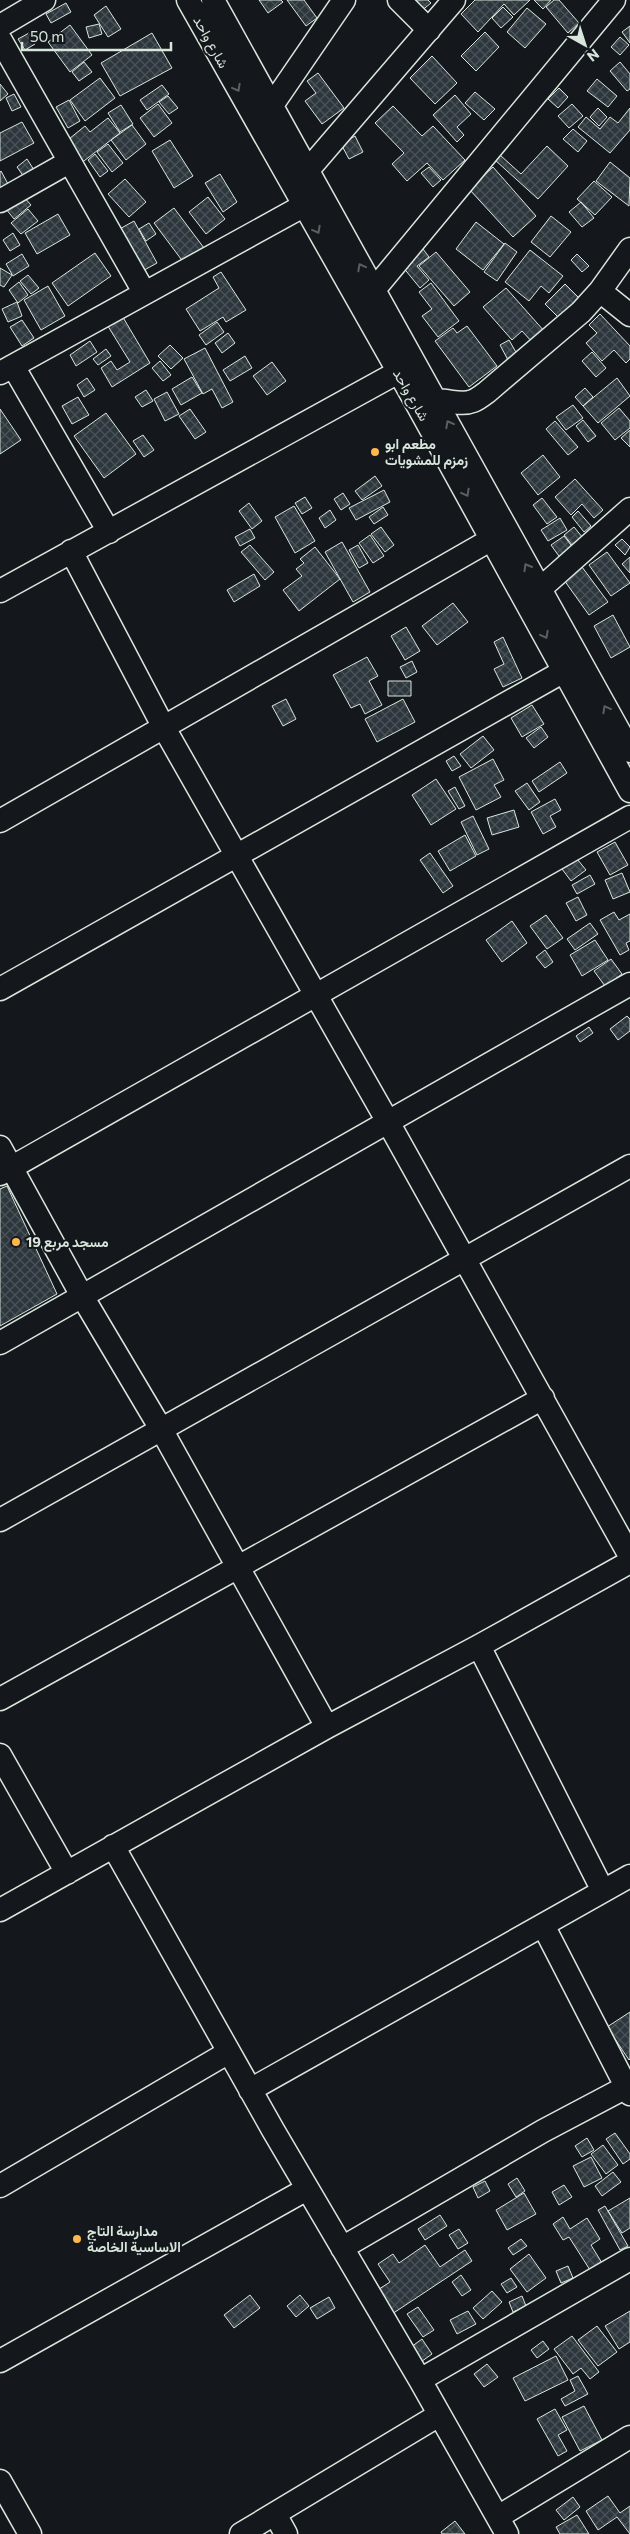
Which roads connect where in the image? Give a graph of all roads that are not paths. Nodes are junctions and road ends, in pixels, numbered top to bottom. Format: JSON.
{"nodes":[{"id":1,"x":44,"y":0,"type":"edge"},
{"id":2,"x":188,"y":0,"type":"edge"},
{"id":3,"x":213,"y":0,"type":"edge"},
{"id":4,"x":344,"y":0,"type":"edge"},
{"id":5,"x":399,"y":0,"type":"edge"},
{"id":6,"x":454,"y":0,"type":"edge"},
{"id":7,"x":614,"y":0,"type":"edge"},
{"id":8,"x":0,"y":26,"type":"edge"},
{"id":9,"x":428,"y":30,"type":"junction"},
{"id":10,"x":0,"y":39,"type":"edge"},
{"id":11,"x":272,"y":106,"type":"junction"},
{"id":12,"x":258,"y":126,"type":"junction"},
{"id":13,"x":69,"y":162,"type":"junction"},
{"id":14,"x":308,"y":170,"type":"junction"},
{"id":15,"x":0,"y":201,"type":"edge"},
{"id":16,"x":303,"y":206,"type":"junction"},
{"id":17,"x":630,"y":249,"type":"edge"},
{"id":18,"x":374,"y":291,"type":"junction"},
{"id":19,"x":600,"y":291,"type":"junction"},
{"id":20,"x":144,"y":292,"type":"junction"},
{"id":21,"x":630,"y":316,"type":"edge"},
{"id":22,"x":406,"y":367,"type":"junction"},
{"id":23,"x":7,"y":369,"type":"edge"},
{"id":24,"x":427,"y":403,"type":"junction"},
{"id":25,"x":630,"y":509,"type":"edge"},
{"id":26,"x":109,"y":532,"type":"junction"},
{"id":27,"x":492,"y":539,"type":"junction"},
{"id":28,"x":71,"y":551,"type":"junction"},
{"id":29,"x":540,"y":590,"type":"junction"},
{"id":30,"x":0,"y":591,"type":"edge"},
{"id":31,"x":564,"y":672,"type":"junction"},
{"id":32,"x":163,"y":726,"type":"junction"},
{"id":33,"x":630,"y":751,"type":"edge"},
{"id":34,"x":630,"y":791,"type":"edge"},
{"id":35,"x":630,"y":817,"type":"edge"},
{"id":36,"x":0,"y":821,"type":"edge"},
{"id":37,"x":237,"y":856,"type":"junction"},
{"id":38,"x":630,"y":984,"type":"edge"},
{"id":39,"x":0,"y":989,"type":"edge"},
{"id":40,"x":315,"y":994,"type":"junction"},
{"id":41,"x":388,"y":1122,"type":"junction"},
{"id":42,"x":0,"y":1147,"type":"edge"},
{"id":43,"x":630,"y":1166,"type":"edge"},
{"id":44,"x":6,"y":1171,"type":"edge"},
{"id":45,"x":464,"y":1258,"type":"junction"},
{"id":46,"x":82,"y":1296,"type":"junction"},
{"id":47,"x":0,"y":1342,"type":"edge"},
{"id":48,"x":543,"y":1398,"type":"junction"},
{"id":49,"x":161,"y":1430,"type":"junction"},
{"id":50,"x":0,"y":1520,"type":"edge"},
{"id":51,"x":630,"y":1556,"type":"edge"},
{"id":52,"x":630,"y":1562,"type":"edge"},
{"id":53,"x":238,"y":1567,"type":"junction"},
{"id":54,"x":479,"y":1646,"type":"junction"},
{"id":55,"x":0,"y":1699,"type":"edge"},
{"id":56,"x":327,"y":1727,"type":"junction"},
{"id":57,"x":0,"y":1755,"type":"edge"},
{"id":58,"x":113,"y":1846,"type":"junction"},
{"id":59,"x":67,"y":1873,"type":"junction"},
{"id":60,"x":630,"y":1876,"type":"edge"},
{"id":61,"x":603,"y":1891,"type":"junction"},
{"id":62,"x":0,"y":1910,"type":"edge"},
{"id":63,"x":543,"y":1925,"type":"junction"},
{"id":64,"x":229,"y":2052,"type":"junction"},
{"id":65,"x":629,"y":2089,"type":"edge"},
{"id":66,"x":250,"y":2090,"type":"junction"},
{"id":67,"x":0,"y":2186,"type":"edge"},
{"id":68,"x":307,"y":2189,"type":"junction"},
{"id":69,"x":342,"y":2248,"type":"junction"},
{"id":70,"x":630,"y":2259,"type":"edge"},
{"id":71,"x":0,"y":2361,"type":"edge"},
{"id":72,"x":420,"y":2380,"type":"junction"},
{"id":73,"x":439,"y":2415,"type":"junction"},
{"id":74,"x":630,"y":2437,"type":"edge"},
{"id":75,"x":0,"y":2481,"type":"edge"},
{"id":76,"x":275,"y":2514,"type":"junction"},
{"id":77,"x":502,"y":2526,"type":"edge"},
{"id":78,"x":30,"y":2534,"type":"edge"},
{"id":79,"x":241,"y":2534,"type":"edge"},
{"id":80,"x":286,"y":2534,"type":"edge"}],
"edges":[{"from":1,"to":8,"type":"street"},
{"from":2,"to":12,"type":"street","name":"شارع واحد","one_way":true},
{"from":3,"to":11,"type":"street","name":"شارع واحد"},
{"from":4,"to":11,"type":"street"},
{"from":5,"to":9,"type":"street"},
{"from":6,"to":9,"type":"street"},
{"from":7,"to":18,"type":"street"},
{"from":9,"to":14,"type":"street"},
{"from":10,"to":13,"type":"street"},
{"from":11,"to":12,"type":"street"},
{"from":11,"to":14,"type":"street","name":"شارع واحد"},
{"from":12,"to":16,"type":"street","name":"شارع واحد"},
{"from":13,"to":15,"type":"street"},
{"from":13,"to":20,"type":"street"},
{"from":18,"to":14,"type":"street","name":"شارع واحد","one_way":true},
{"from":16,"to":20,"type":"street"},
{"from":16,"to":22,"type":"street","name":"شارع واحد","one_way":true},
{"from":17,"to":19,"type":"street"},
{"from":18,"to":22,"type":"street","name":"شارع واحد"},
{"from":19,"to":21,"type":"street"},
{"from":19,"to":24,"type":"street"},
{"from":20,"to":23,"type":"street"},
{"from":22,"to":24,"type":"street","name":"شارع واحد"},
{"from":22,"to":26,"type":"street"},
{"from":23,"to":26,"type":"street"},
{"from":24,"to":27,"type":"street","name":"شارع واحد","one_way":true},
{"from":29,"to":24,"type":"street","name":"شارع واحد","one_way":true},
{"from":25,"to":29,"type":"street"},
{"from":26,"to":28,"type":"street"},
{"from":27,"to":31,"type":"street","name":"شارع واحد","one_way":true},
{"from":27,"to":32,"type":"street"},
{"from":28,"to":30,"type":"street"},
{"from":28,"to":32,"type":"street"},
{"from":33,"to":29,"type":"street","name":"شارع واحد","one_way":true},
{"from":31,"to":34,"type":"street","name":"شارع واحد"},
{"from":31,"to":37,"type":"street"},
{"from":32,"to":36,"type":"street"},
{"from":32,"to":37,"type":"street"},
{"from":35,"to":40,"type":"street"},
{"from":37,"to":39,"type":"street"},
{"from":37,"to":40,"type":"street"},
{"from":38,"to":41,"type":"street"},
{"from":40,"to":41,"type":"street"},
{"from":40,"to":44,"type":"street"},
{"from":41,"to":45,"type":"street"},
{"from":41,"to":46,"type":"street"},
{"from":42,"to":44,"type":"street"},
{"from":43,"to":45,"type":"street"},
{"from":44,"to":46,"type":"street"},
{"from":45,"to":48,"type":"street"},
{"from":45,"to":49,"type":"street"},
{"from":46,"to":47,"type":"street"},
{"from":46,"to":49,"type":"street"},
{"from":48,"to":51,"type":"street"},
{"from":48,"to":53,"type":"street"},
{"from":49,"to":50,"type":"street"},
{"from":49,"to":53,"type":"street"},
{"from":52,"to":54,"type":"street"},
{"from":53,"to":55,"type":"street"},
{"from":53,"to":56,"type":"street"},
{"from":54,"to":56,"type":"street"},
{"from":54,"to":61,"type":"street"},
{"from":56,"to":58,"type":"street"},
{"from":57,"to":59,"type":"street"},
{"from":58,"to":59,"type":"street"},
{"from":58,"to":64,"type":"street"},
{"from":59,"to":62,"type":"street"},
{"from":60,"to":61,"type":"street"},
{"from":61,"to":63,"type":"street"},
{"from":63,"to":65,"type":"street"},
{"from":63,"to":66,"type":"street"},
{"from":64,"to":66,"type":"street"},
{"from":64,"to":67,"type":"street"},
{"from":65,"to":69,"type":"street"},
{"from":66,"to":68,"type":"street"},
{"from":68,"to":69,"type":"street"},
{"from":68,"to":71,"type":"street"},
{"from":69,"to":72,"type":"street"},
{"from":70,"to":72,"type":"street"},
{"from":72,"to":73,"type":"street"},
{"from":73,"to":76,"type":"street"},
{"from":73,"to":77,"type":"street"},
{"from":74,"to":77,"type":"street"},
{"from":75,"to":78,"type":"street"},
{"from":76,"to":79,"type":"street"},
{"from":76,"to":80,"type":"street"}]}
